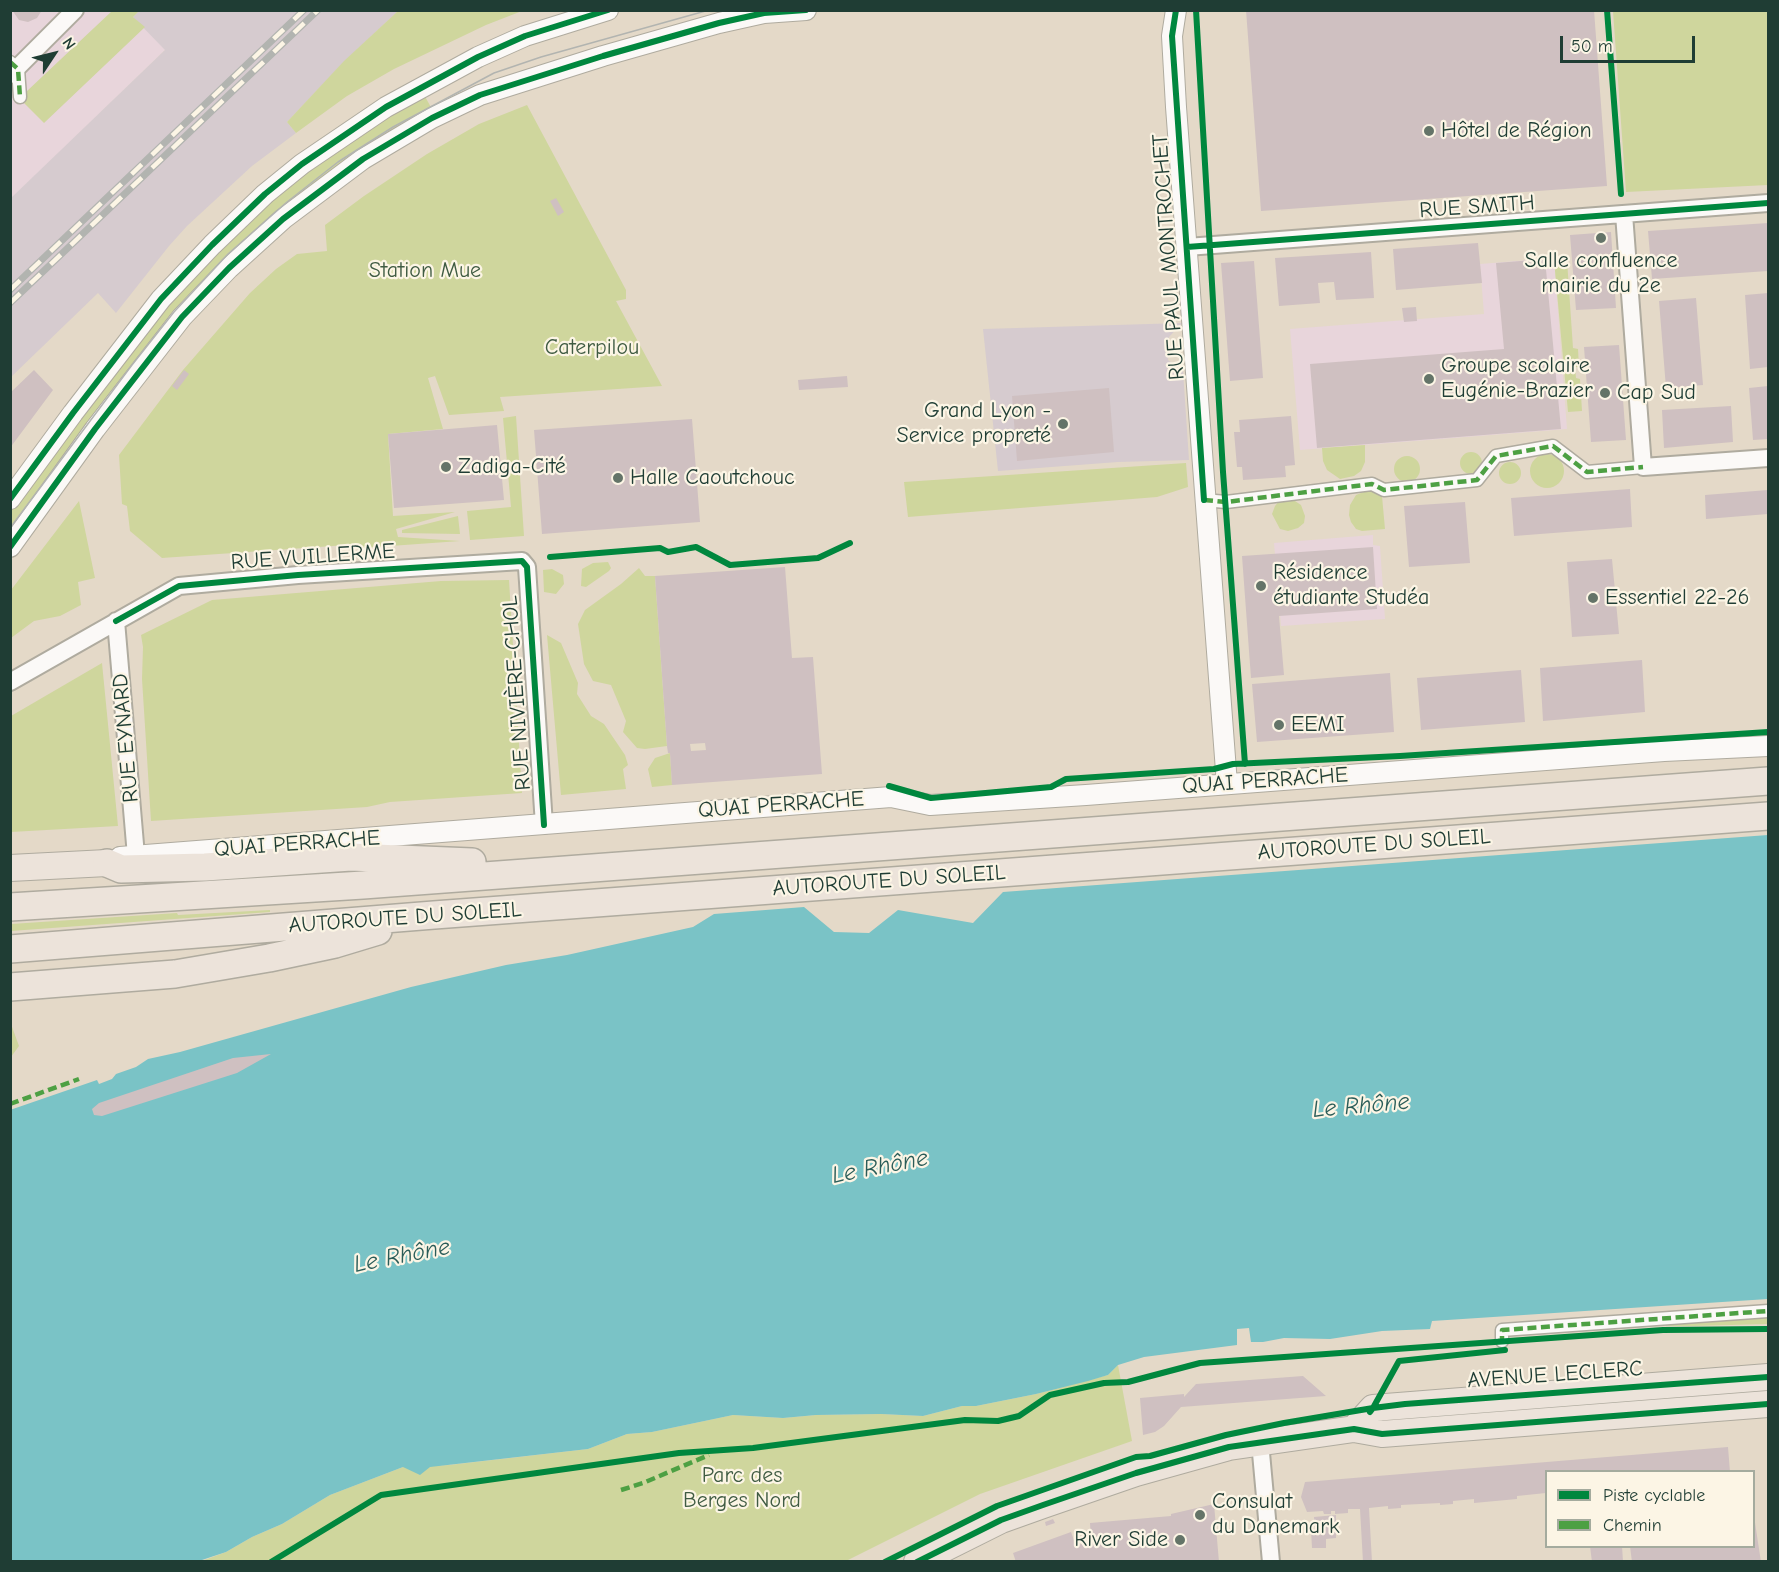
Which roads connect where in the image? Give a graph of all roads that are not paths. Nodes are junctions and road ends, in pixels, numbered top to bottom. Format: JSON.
{"nodes":[{"id":1,"x":75,"y":10,"type":"edge"},
{"id":2,"x":608,"y":10,"type":"edge"},
{"id":3,"x":806,"y":10,"type":"edge"},
{"id":4,"x":1176,"y":10,"type":"edge"},
{"id":5,"x":13,"y":69,"type":"edge"},
{"id":6,"x":20,"y":97,"type":"dead end"},
{"id":7,"x":1768,"y":203,"type":"edge"},
{"id":8,"x":1624,"y":214,"type":"junction"},
{"id":9,"x":1187,"y":247,"type":"junction"},
{"id":10,"x":1768,"y":458,"type":"edge"},
{"id":11,"x":1643,"y":467,"type":"junction"},
{"id":12,"x":10,"y":499,"type":"edge"},
{"id":13,"x":1204,"y":500,"type":"junction"},
{"id":14,"x":10,"y":547,"type":"edge"},
{"id":15,"x":522,"y":561,"type":"joint"},
{"id":16,"x":116,"y":621,"type":"junction"},
{"id":17,"x":10,"y":682,"type":"edge"},
{"id":18,"x":1768,"y":746,"type":"edge"},
{"id":19,"x":1768,"y":782,"type":"edge"},
{"id":20,"x":1227,"y":784,"type":"junction"},
{"id":21,"x":1768,"y":816,"type":"edge"},
{"id":22,"x":544,"y":825,"type":"junction"},
{"id":23,"x":136,"y":856,"type":"junction"},
{"id":24,"x":107,"y":863,"type":"junction"},
{"id":25,"x":591,"y":867,"type":"junction"},
{"id":26,"x":10,"y":868,"type":"edge"},
{"id":27,"x":10,"y":908,"type":"edge"},
{"id":28,"x":434,"y":915,"type":"junction"},
{"id":29,"x":10,"y":949,"type":"edge"},
{"id":30,"x":65,"y":984,"type":"junction"},
{"id":31,"x":10,"y":987,"type":"edge"},
{"id":32,"x":10,"y":1002,"type":"edge"},
{"id":33,"x":1768,"y":1311,"type":"edge"},
{"id":34,"x":1502,"y":1341,"type":"dead end"},
{"id":35,"x":1768,"y":1377,"type":"edge"},
{"id":36,"x":1699,"y":1382,"type":"junction"},
{"id":37,"x":1670,"y":1384,"type":"junction"},
{"id":38,"x":1768,"y":1404,"type":"edge"},
{"id":39,"x":1700,"y":1410,"type":"junction"},
{"id":40,"x":1673,"y":1412,"type":"junction"},
{"id":41,"x":1354,"y":1430,"type":"junction"},
{"id":42,"x":1260,"y":1442,"type":"junction"},
{"id":43,"x":917,"y":1562,"type":"edge"},
{"id":44,"x":1271,"y":1562,"type":"edge"}],
"edges":[{"from":1,"to":5,"type":"street"},
{"from":2,"to":12,"type":"street"},
{"from":3,"to":14,"type":"street"},
{"from":4,"to":9,"type":"street","name":"RUE PAUL MONTROCHET"},
{"from":5,"to":6,"type":"street"},
{"from":7,"to":8,"type":"street","name":"RUE SMITH"},
{"from":8,"to":9,"type":"street","name":"RUE SMITH"},
{"from":8,"to":11,"type":"street"},
{"from":9,"to":13,"type":"street","name":"RUE PAUL MONTROCHET"},
{"from":10,"to":11,"type":"street"},
{"from":11,"to":13,"type":"street"},
{"from":13,"to":20,"type":"street","name":"RUE PAUL MONTROCHET"},
{"from":15,"to":16,"type":"street","name":"RUE VUILLERME"},
{"from":15,"to":22,"type":"street","name":"RUE NIVIÈRE-CHOL"},
{"from":16,"to":17,"type":"street","name":"RUE VUILLERME"},
{"from":16,"to":23,"type":"street","name":"RUE EYNARD"},
{"from":18,"to":20,"type":"street","name":"QUAI PERRACHE"},
{"from":19,"to":25,"type":"highway","name":"AUTOROUTE DU SOLEIL"},
{"from":20,"to":22,"type":"street","name":"QUAI PERRACHE"},
{"from":21,"to":28,"type":"highway","name":"AUTOROUTE DU SOLEIL"},
{"from":22,"to":23,"type":"street","name":"QUAI PERRACHE"},
{"from":23,"to":24,"type":"street","name":"QUAI PERRACHE"},
{"from":24,"to":25,"type":"highway"},
{"from":24,"to":26,"type":"main road","name":"QUAI PERRACHE"},
{"from":25,"to":27,"type":"highway","name":"AUTOROUTE DU SOLEIL"},
{"from":28,"to":29,"type":"highway","name":"AUTOROUTE DU SOLEIL"},
{"from":28,"to":30,"type":"highway"},
{"from":30,"to":31,"type":"highway"},
{"from":30,"to":32,"type":"highway"},
{"from":33,"to":34,"type":"street"},
{"from":35,"to":36,"type":"main road","name":"AVENUE LECLERC"},
{"from":36,"to":37,"type":"main road","name":"AVENUE LECLERC"},
{"from":36,"to":39,"type":"main road"},
{"from":37,"to":40,"type":"main road"},
{"from":37,"to":41,"type":"main road","name":"AVENUE LECLERC"},
{"from":38,"to":39,"type":"main road","name":"AVENUE LECLERC"},
{"from":39,"to":40,"type":"main road","name":"AVENUE LECLERC"},
{"from":40,"to":41,"type":"main road","name":"AVENUE LECLERC"},
{"from":41,"to":42,"type":"main road","name":"AVENUE LECLERC"},
{"from":42,"to":43,"type":"main road","name":"AVENUE LECLERC"},
{"from":42,"to":44,"type":"street"}]}
